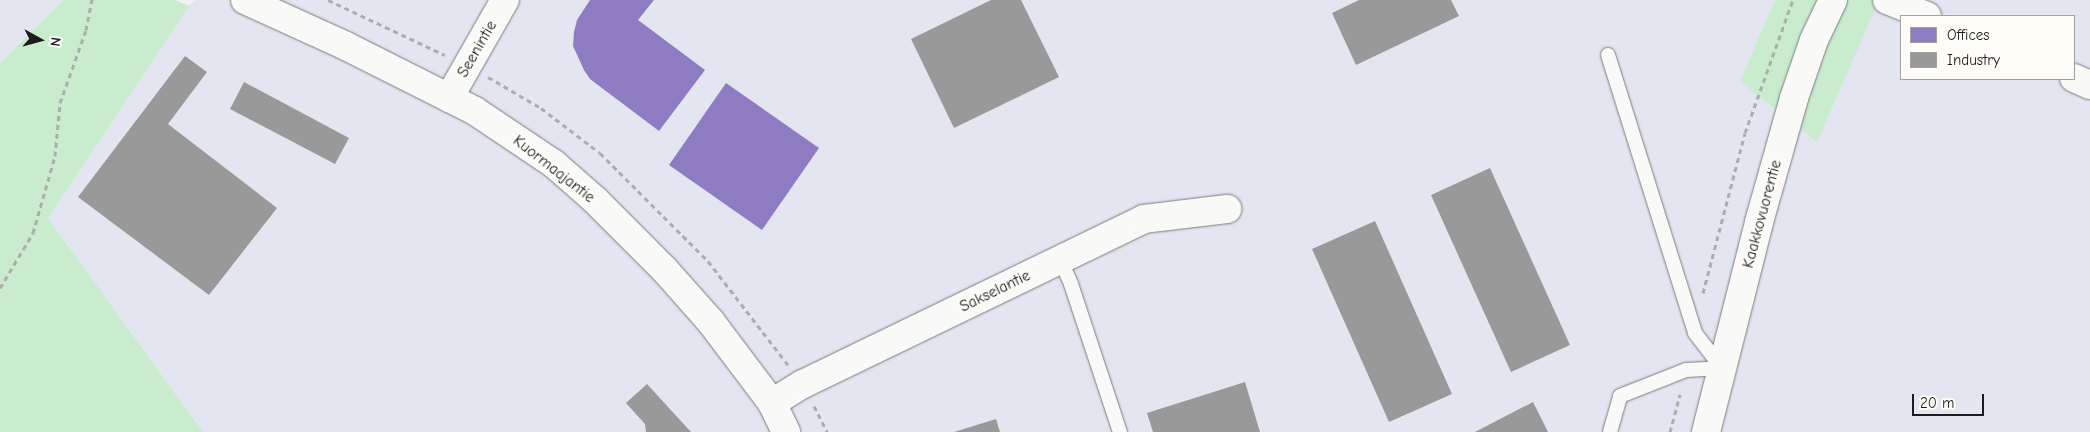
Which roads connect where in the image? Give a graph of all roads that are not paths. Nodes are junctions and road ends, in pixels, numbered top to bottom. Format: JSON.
{"nodes":[{"id":1,"x":244,"y":0,"type":"edge"},
{"id":2,"x":505,"y":0,"type":"edge"},
{"id":3,"x":1832,"y":0,"type":"edge"},
{"id":4,"x":1886,"y":0,"type":"edge"},
{"id":5,"x":1924,"y":15,"type":"edge"},
{"id":6,"x":1608,"y":55,"type":"dead end"},
{"id":7,"x":2075,"y":78,"type":"edge"},
{"id":8,"x":2090,"y":85,"type":"edge"},
{"id":9,"x":450,"y":98,"type":"junction"},
{"id":10,"x":1226,"y":208,"type":"dead end"},
{"id":11,"x":1060,"y":260,"type":"junction"},
{"id":12,"x":1722,"y":368,"type":"junction"},
{"id":13,"x":772,"y":403,"type":"junction"},
{"id":14,"x":786,"y":432,"type":"edge"},
{"id":15,"x":1120,"y":432,"type":"edge"},
{"id":16,"x":1610,"y":432,"type":"edge"},
{"id":17,"x":1706,"y":432,"type":"edge"}],
"edges":[{"from":1,"to":9,"type":"street","name":"Kuormaajantie"},
{"from":2,"to":9,"type":"street","name":"Seenintie"},
{"from":3,"to":12,"type":"street","name":"Kaakkovuorentie"},
{"from":4,"to":5,"type":"street"},
{"from":6,"to":12,"type":"lane"},
{"from":7,"to":8,"type":"street"},
{"from":9,"to":13,"type":"street","name":"Kuormaajantie"},
{"from":10,"to":11,"type":"street","name":"Sakselantie"},
{"from":11,"to":13,"type":"street","name":"Sakselantie"},
{"from":11,"to":15,"type":"lane"},
{"from":12,"to":16,"type":"lane"},
{"from":12,"to":17,"type":"street","name":"Kaakkovuorentie"},
{"from":13,"to":14,"type":"street","name":"Kuormaajantie"}]}
